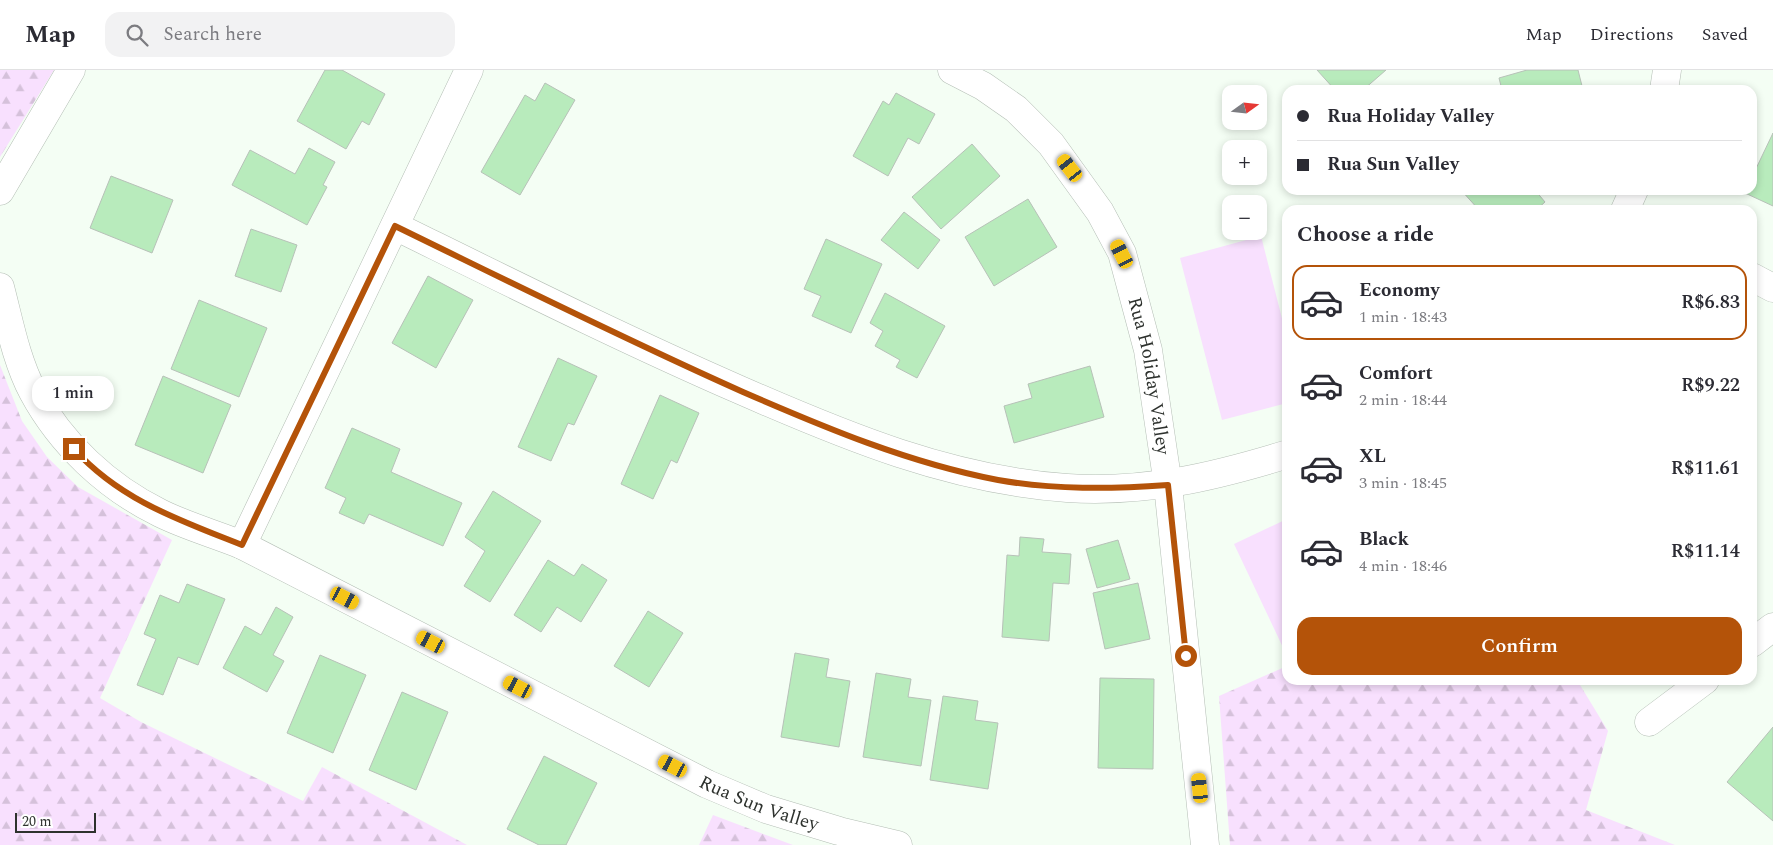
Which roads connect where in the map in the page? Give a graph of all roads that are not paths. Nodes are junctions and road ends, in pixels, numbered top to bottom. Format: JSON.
{"nodes":[{"id":1,"x":71,"y":70,"type":"edge"},
{"id":2,"x":469,"y":70,"type":"edge"},
{"id":3,"x":952,"y":70,"type":"edge"},
{"id":4,"x":1667,"y":70,"type":"edge"},
{"id":5,"x":1665,"y":85,"type":"edge"},
{"id":6,"x":0,"y":191,"type":"edge"},
{"id":7,"x":395,"y":226,"type":"junction"},
{"id":8,"x":1757,"y":280,"type":"edge"},
{"id":9,"x":0,"y":286,"type":"edge"},
{"id":10,"x":1773,"y":288,"type":"edge"},
{"id":11,"x":1282,"y":456,"type":"edge"},
{"id":12,"x":1168,"y":485,"type":"junction"},
{"id":13,"x":242,"y":545,"type":"junction"},
{"id":14,"x":1773,"y":627,"type":"edge"},
{"id":15,"x":1757,"y":640,"type":"edge"},
{"id":16,"x":1698,"y":685,"type":"edge"},
{"id":17,"x":1649,"y":722,"type":"dead end"},
{"id":18,"x":898,"y":845,"type":"edge"},
{"id":19,"x":1205,"y":845,"type":"edge"}],
"edges":[{"from":1,"to":6,"type":"street"},
{"from":2,"to":7,"type":"street"},
{"from":3,"to":12,"type":"street","name":"Rua Holiday Valley"},
{"from":4,"to":5,"type":"street"},
{"from":7,"to":12,"type":"street"},
{"from":7,"to":13,"type":"street"},
{"from":8,"to":10,"type":"street"},
{"from":9,"to":13,"type":"street","name":"Rua Sun Valley"},
{"from":11,"to":12,"type":"street"},
{"from":12,"to":19,"type":"street","name":"Rua Holiday Valley"},
{"from":13,"to":18,"type":"street","name":"Rua Sun Valley"},
{"from":14,"to":15,"type":"street"},
{"from":16,"to":17,"type":"street"}]}
